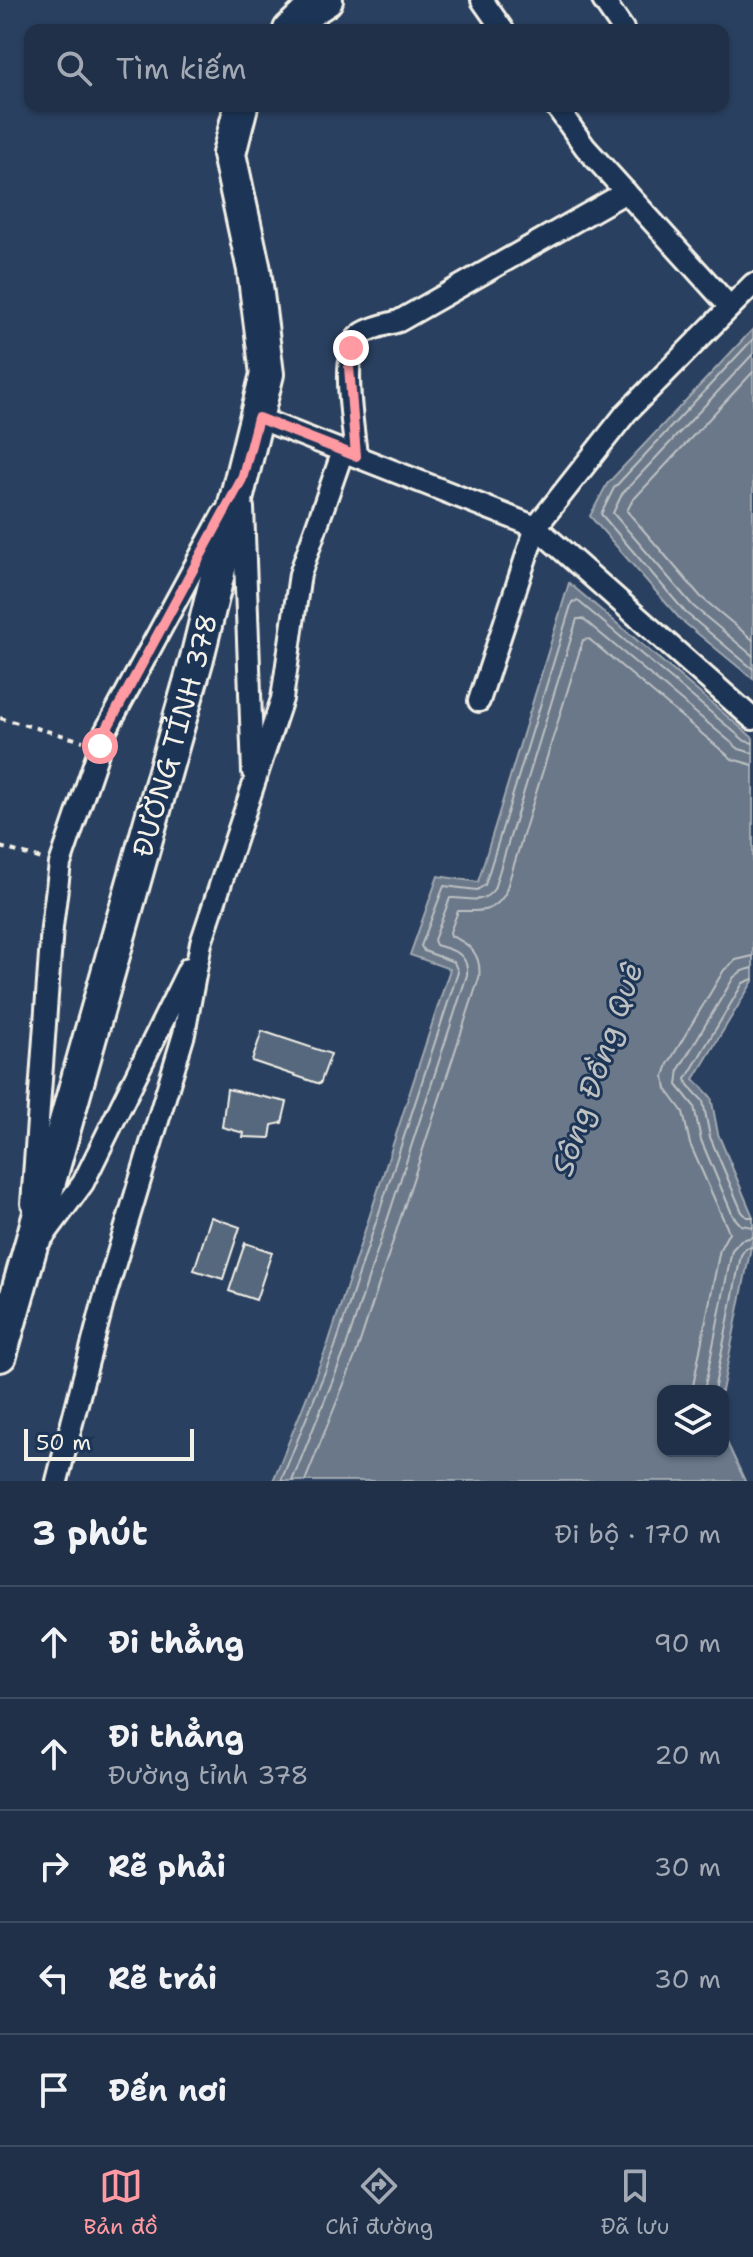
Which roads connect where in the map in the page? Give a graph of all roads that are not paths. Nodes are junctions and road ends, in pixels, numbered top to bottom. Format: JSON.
{"nodes":[{"id":1,"x":326,"y":0,"type":"edge"},
{"id":2,"x":482,"y":0,"type":"edge"},
{"id":3,"x":603,"y":0,"type":"edge"},
{"id":4,"x":296,"y":24,"type":"edge"},
{"id":5,"x":499,"y":24,"type":"edge"},
{"id":6,"x":620,"y":24,"type":"edge"},
{"id":7,"x":240,"y":112,"type":"edge"},
{"id":8,"x":560,"y":112,"type":"edge"},
{"id":9,"x":626,"y":192,"type":"junction"},
{"id":10,"x":753,"y":284,"type":"edge"},
{"id":11,"x":729,"y":306,"type":"junction"},
{"id":12,"x":258,"y":418,"type":"junction"},
{"id":13,"x":349,"y":453,"type":"junction"},
{"id":14,"x":242,"y":479,"type":"junction"},
{"id":15,"x":536,"y":527,"type":"junction"},
{"id":16,"x":479,"y":701,"type":"dead end"},
{"id":17,"x":753,"y":719,"type":"edge"},
{"id":18,"x":253,"y":788,"type":"junction"},
{"id":19,"x":201,"y":943,"type":"junction"},
{"id":20,"x":28,"y":1258,"type":"junction"},
{"id":21,"x":0,"y":1355,"type":"edge"},
{"id":22,"x":57,"y":1481,"type":"edge"}],
"edges":[{"from":1,"to":4,"type":"main road"},
{"from":2,"to":5,"type":"street"},
{"from":3,"to":6,"type":"street"},
{"from":7,"to":12,"type":"main road","name":"ĐƯỜNG TỈNH 378"},
{"from":8,"to":9,"type":"street"},
{"from":9,"to":11,"type":"street"},
{"from":9,"to":13,"type":"street"},
{"from":10,"to":11,"type":"street"},
{"from":11,"to":15,"type":"street"},
{"from":12,"to":13,"type":"street"},
{"from":12,"to":14,"type":"main road","name":"ĐƯỜNG TỈNH 378"},
{"from":13,"to":15,"type":"street"},
{"from":13,"to":18,"type":"street"},
{"from":14,"to":18,"type":"street"},
{"from":14,"to":20,"type":"main road","name":"ĐƯỜNG TỈNH 378"},
{"from":14,"to":20,"type":"street"},
{"from":15,"to":16,"type":"street"},
{"from":15,"to":17,"type":"street"},
{"from":18,"to":19,"type":"street"},
{"from":19,"to":20,"type":"street"},
{"from":19,"to":22,"type":"street"},
{"from":20,"to":21,"type":"main road","name":"ĐƯỜNG TỈNH 378"}]}
